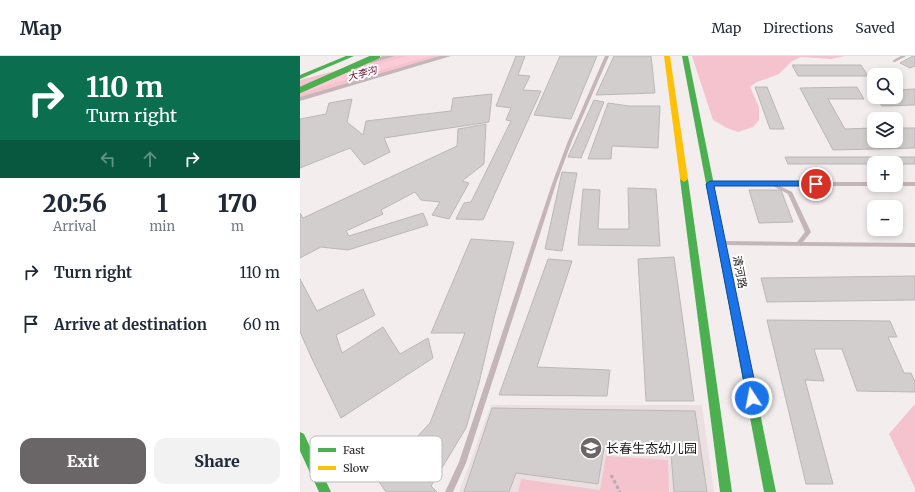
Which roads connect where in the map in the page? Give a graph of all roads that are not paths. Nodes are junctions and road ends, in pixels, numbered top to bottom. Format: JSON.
{"nodes":[{"id":1,"x":351,"y":56,"type":"edge"},
{"id":2,"x":377,"y":56,"type":"edge"},
{"id":3,"x":392,"y":56,"type":"edge"},
{"id":4,"x":448,"y":56,"type":"edge"},
{"id":5,"x":607,"y":56,"type":"edge"},
{"id":6,"x":667,"y":56,"type":"edge"},
{"id":7,"x":685,"y":56,"type":"edge"},
{"id":8,"x":904,"y":56,"type":"edge"},
{"id":9,"x":894,"y":61,"type":"dead end"},
{"id":10,"x":300,"y":78,"type":"edge"},
{"id":11,"x":300,"y":90,"type":"edge"},
{"id":12,"x":300,"y":99,"type":"edge"},
{"id":13,"x":710,"y":184,"type":"junction"},
{"id":14,"x":773,"y":184,"type":"junction"},
{"id":15,"x":867,"y":184,"type":"edge"},
{"id":16,"x":903,"y":184,"type":"edge"},
{"id":17,"x":915,"y":184,"type":"edge"},
{"id":18,"x":722,"y":242,"type":"junction"},
{"id":19,"x":798,"y":244,"type":"junction"},
{"id":20,"x":915,"y":245,"type":"edge"},
{"id":21,"x":300,"y":438,"type":"edge"},
{"id":22,"x":310,"y":460,"type":"edge"},
{"id":23,"x":320,"y":482,"type":"edge"},
{"id":24,"x":325,"y":492,"type":"edge"},
{"id":25,"x":449,"y":492,"type":"edge"},
{"id":26,"x":726,"y":492,"type":"edge"},
{"id":27,"x":770,"y":492,"type":"edge"}],
"edges":[{"from":1,"to":10,"type":"main road"},
{"from":2,"to":11,"type":"main road","bridge":true},
{"from":3,"to":10,"type":"street"},
{"from":4,"to":12,"type":"street"},
{"from":5,"to":25,"type":"lane"},
{"from":6,"to":26,"type":"main road"},
{"from":7,"to":13,"type":"main road","name":"清河路"},
{"from":8,"to":9,"type":"lane"},
{"from":13,"to":14,"type":"lane"},
{"from":13,"to":18,"type":"main road","name":"清河路"},
{"from":14,"to":15,"type":"lane"},
{"from":14,"to":19,"type":"lane"},
{"from":16,"to":17,"type":"lane"},
{"from":18,"to":19,"type":"lane"},
{"from":18,"to":27,"type":"main road","name":"清河路"},
{"from":19,"to":20,"type":"lane"},
{"from":21,"to":22,"type":"main road"},
{"from":23,"to":24,"type":"main road"}]}
